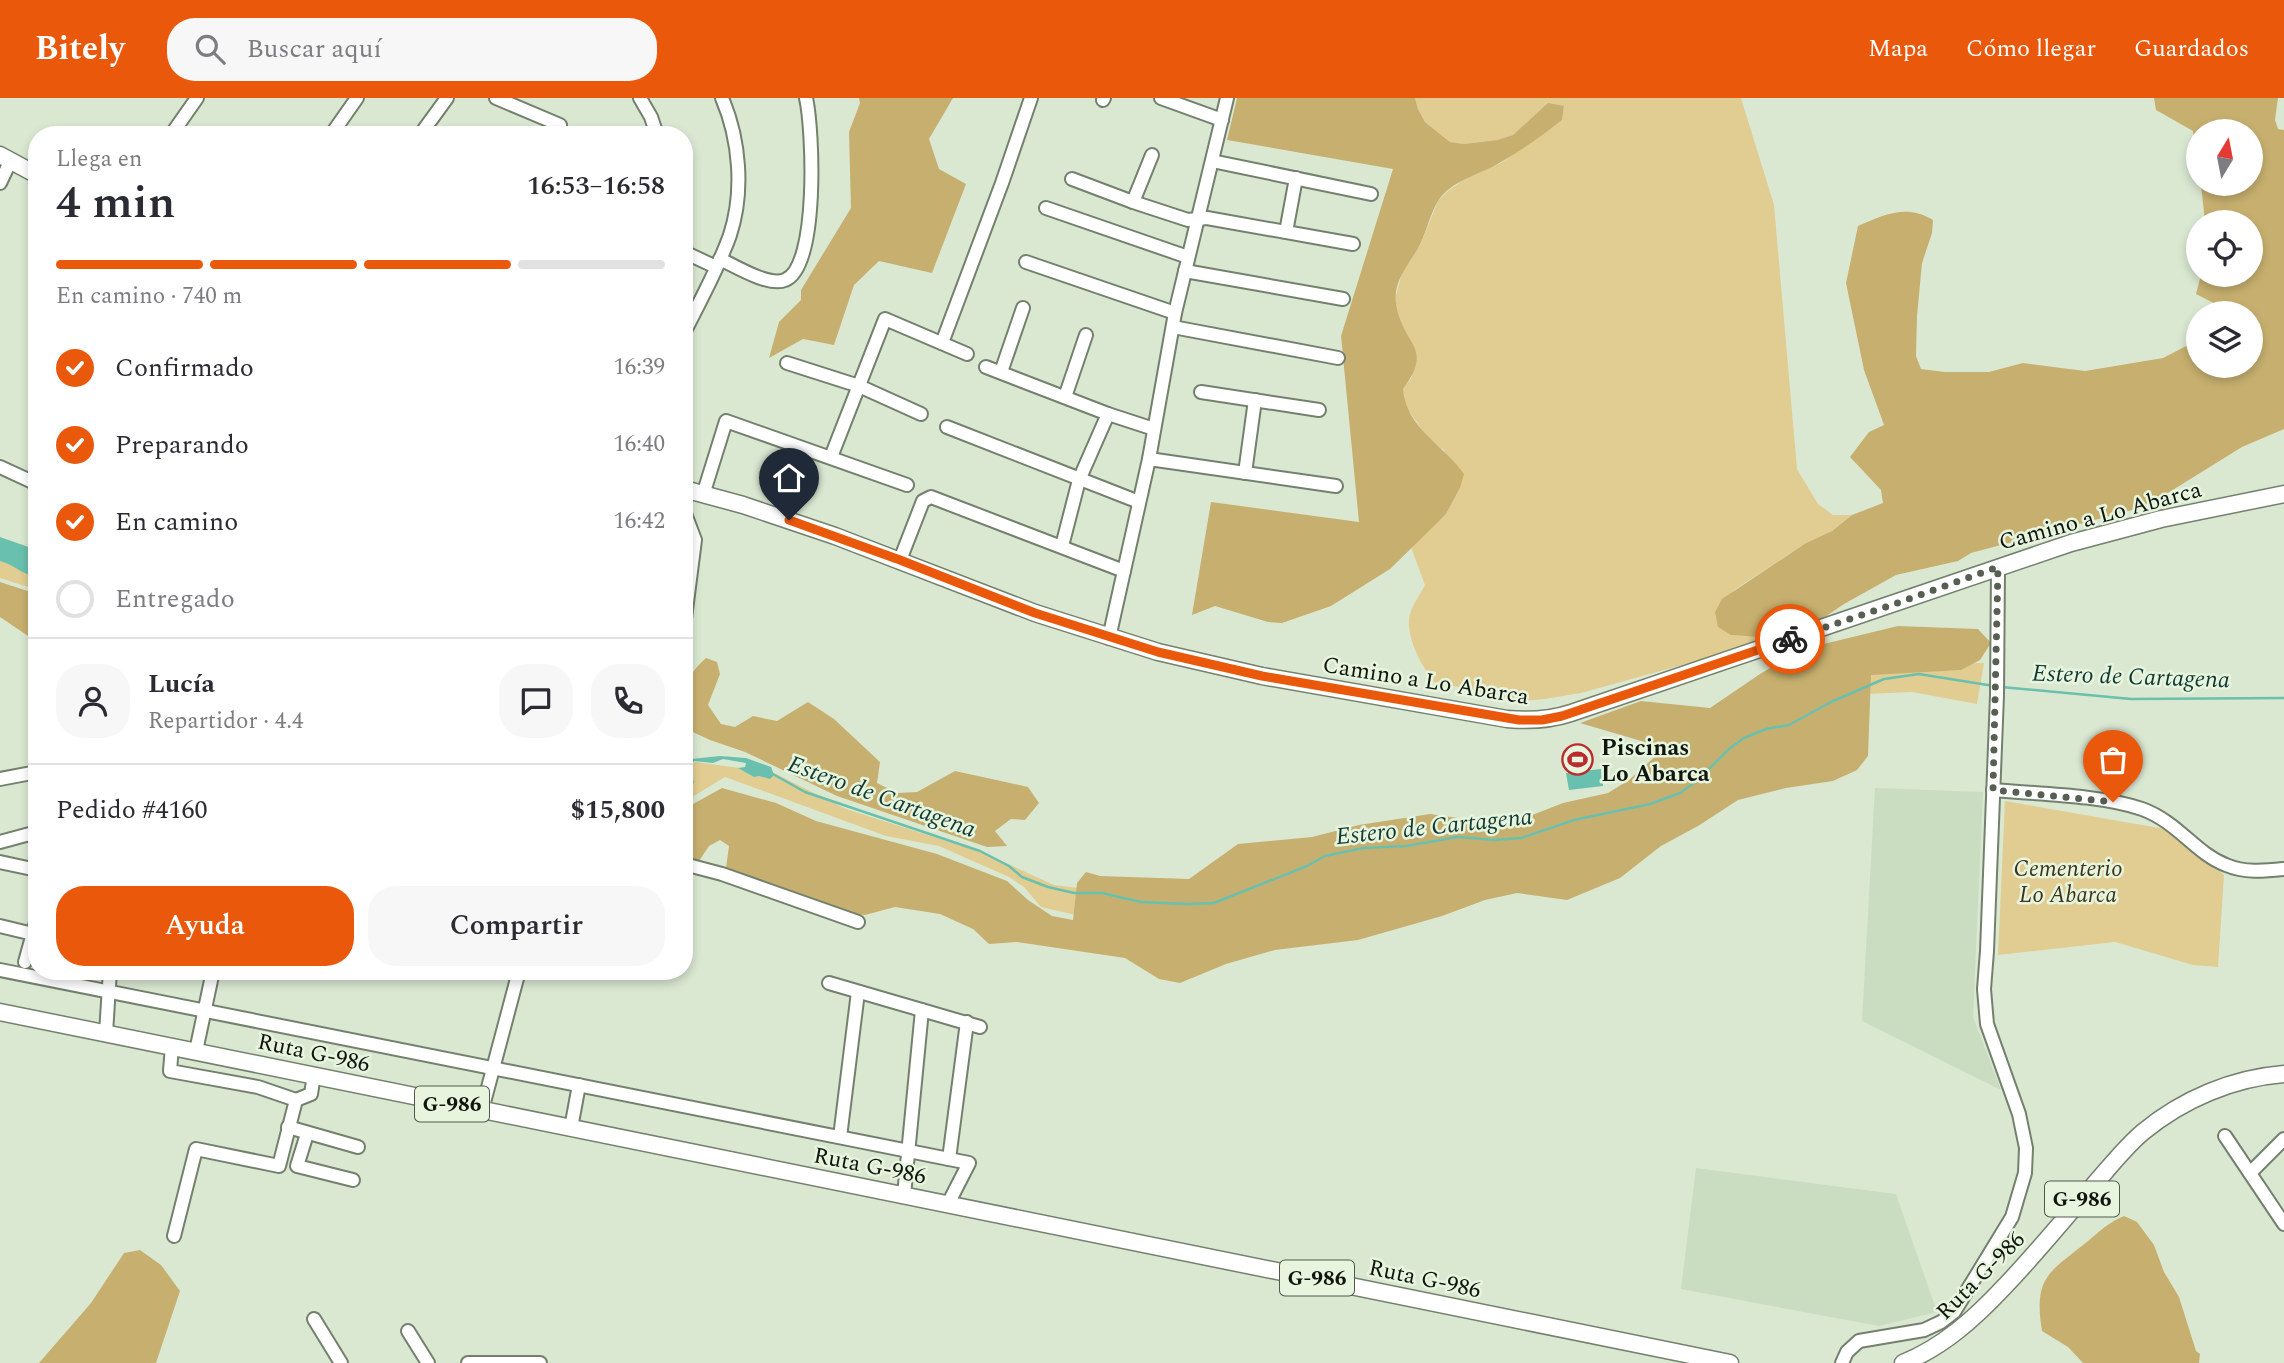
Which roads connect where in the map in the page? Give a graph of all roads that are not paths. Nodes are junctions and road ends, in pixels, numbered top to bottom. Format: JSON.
{"nodes":[{"id":1,"x":197,"y":98,"type":"edge"},
{"id":2,"x":357,"y":98,"type":"edge"},
{"id":3,"x":447,"y":98,"type":"edge"},
{"id":4,"x":496,"y":98,"type":"edge"},
{"id":5,"x":640,"y":98,"type":"edge"},
{"id":6,"x":722,"y":98,"type":"edge"},
{"id":7,"x":806,"y":98,"type":"edge"},
{"id":8,"x":1031,"y":98,"type":"edge"},
{"id":9,"x":1161,"y":98,"type":"edge"},
{"id":10,"x":1227,"y":98,"type":"edge"},
{"id":11,"x":1222,"y":120,"type":"junction"},
{"id":12,"x":560,"y":125,"type":"dead end"},
{"id":13,"x":177,"y":126,"type":"edge"},
{"id":14,"x":337,"y":126,"type":"edge"},
{"id":15,"x":429,"y":126,"type":"edge"},
{"id":16,"x":654,"y":126,"type":"edge"},
{"id":17,"x":1152,"y":155,"type":"dead end"},
{"id":18,"x":5,"y":158,"type":"edge"},
{"id":19,"x":1212,"y":161,"type":"junction"},
{"id":20,"x":28,"y":170,"type":"edge"},
{"id":21,"x":1296,"y":178,"type":"junction"},
{"id":22,"x":1072,"y":179,"type":"dead end"},
{"id":23,"x":0,"y":183,"type":"edge"},
{"id":24,"x":1371,"y":194,"type":"dead end"},
{"id":25,"x":1133,"y":202,"type":"junction"},
{"id":26,"x":1046,"y":208,"type":"dead end"},
{"id":27,"x":1198,"y":219,"type":"junction"},
{"id":28,"x":1286,"y":232,"type":"junction"},
{"id":29,"x":1353,"y":244,"type":"dead end"},
{"id":30,"x":693,"y":255,"type":"edge"},
{"id":31,"x":1188,"y":257,"type":"junction"},
{"id":32,"x":1026,"y":262,"type":"dead end"},
{"id":33,"x":718,"y":263,"type":"junction"},
{"id":34,"x":1185,"y":271,"type":"junction"},
{"id":35,"x":1343,"y":299,"type":"dead end"},
{"id":36,"x":1023,"y":308,"type":"dead end"},
{"id":37,"x":1175,"y":313,"type":"junction"},
{"id":38,"x":693,"y":314,"type":"edge"},
{"id":39,"x":1173,"y":327,"type":"junction"},
{"id":40,"x":1086,"y":335,"type":"dead end"},
{"id":41,"x":942,"y":343,"type":"junction"},
{"id":42,"x":967,"y":354,"type":"dead end"},
{"id":43,"x":1338,"y":358,"type":"dead end"},
{"id":44,"x":787,"y":363,"type":"dead end"},
{"id":45,"x":986,"y":367,"type":"dead end"},
{"id":46,"x":1001,"y":372,"type":"junction"},
{"id":47,"x":859,"y":386,"type":"junction"},
{"id":48,"x":1201,"y":392,"type":"dead end"},
{"id":49,"x":1065,"y":397,"type":"junction"},
{"id":50,"x":1255,"y":400,"type":"junction"},
{"id":51,"x":1319,"y":411,"type":"dead end"},
{"id":52,"x":921,"y":414,"type":"dead end"},
{"id":53,"x":1108,"y":414,"type":"junction"},
{"id":54,"x":947,"y":427,"type":"dead end"},
{"id":55,"x":1154,"y":429,"type":"junction"},
{"id":56,"x":831,"y":457,"type":"junction"},
{"id":57,"x":1149,"y":459,"type":"junction"},
{"id":58,"x":0,"y":467,"type":"edge"},
{"id":59,"x":1245,"y":473,"type":"junction"},
{"id":60,"x":28,"y":480,"type":"edge"},
{"id":61,"x":1079,"y":480,"type":"junction"},
{"id":62,"x":907,"y":485,"type":"dead end"},
{"id":63,"x":1335,"y":486,"type":"dead end"},
{"id":64,"x":693,"y":492,"type":"edge"},
{"id":65,"x":2284,"y":494,"type":"edge"},
{"id":66,"x":703,"y":495,"type":"junction"},
{"id":67,"x":1139,"y":502,"type":"junction"},
{"id":68,"x":693,"y":535,"type":"edge"},
{"id":69,"x":1062,"y":546,"type":"junction"},
{"id":70,"x":693,"y":555,"type":"edge"},
{"id":71,"x":900,"y":560,"type":"junction"},
{"id":72,"x":1998,"y":567,"type":"junction"},
{"id":73,"x":1124,"y":571,"type":"junction"},
{"id":74,"x":1109,"y":638,"type":"junction"},
{"id":75,"x":28,"y":774,"type":"edge"},
{"id":76,"x":0,"y":779,"type":"edge"},
{"id":77,"x":1993,"y":790,"type":"junction"},
{"id":78,"x":28,"y":834,"type":"edge"},
{"id":79,"x":0,"y":842,"type":"edge"},
{"id":80,"x":0,"y":862,"type":"edge"},
{"id":81,"x":693,"y":866,"type":"edge"},
{"id":82,"x":28,"y":868,"type":"edge"},
{"id":83,"x":2284,"y":869,"type":"edge"},
{"id":84,"x":858,"y":922,"type":"dead end"},
{"id":85,"x":0,"y":926,"type":"edge"},
{"id":86,"x":28,"y":933,"type":"edge"},
{"id":87,"x":28,"y":952,"type":"edge"},
{"id":88,"x":25,"y":962,"type":"dead end"},
{"id":89,"x":0,"y":971,"type":"edge"},
{"id":90,"x":28,"y":976,"type":"edge"},
{"id":91,"x":46,"y":980,"type":"edge"},
{"id":92,"x":109,"y":980,"type":"edge"},
{"id":93,"x":211,"y":980,"type":"edge"},
{"id":94,"x":517,"y":980,"type":"edge"},
{"id":95,"x":829,"y":983,"type":"dead end"},
{"id":96,"x":107,"y":992,"type":"junction"},
{"id":97,"x":858,"y":992,"type":"junction"},
{"id":98,"x":922,"y":1010,"type":"junction"},
{"id":99,"x":0,"y":1012,"type":"edge"},
{"id":100,"x":204,"y":1012,"type":"junction"},
{"id":101,"x":967,"y":1022,"type":"junction"},
{"id":102,"x":980,"y":1027,"type":"dead end"},
{"id":103,"x":106,"y":1033,"type":"junction"},
{"id":104,"x":172,"y":1046,"type":"junction"},
{"id":105,"x":196,"y":1051,"type":"junction"},
{"id":106,"x":494,"y":1068,"type":"junction"},
{"id":107,"x":2284,"y":1074,"type":"edge"},
{"id":108,"x":314,"y":1075,"type":"junction"},
{"id":109,"x":579,"y":1084,"type":"junction"},
{"id":110,"x":296,"y":1100,"type":"junction"},
{"id":111,"x":482,"y":1110,"type":"junction"},
{"id":112,"x":288,"y":1127,"type":"junction"},
{"id":113,"x":571,"y":1128,"type":"junction"},
{"id":114,"x":307,"y":1134,"type":"junction"},
{"id":115,"x":2225,"y":1136,"type":"dead end"},
{"id":116,"x":839,"y":1137,"type":"junction"},
{"id":117,"x":2284,"y":1139,"type":"edge"},
{"id":118,"x":358,"y":1147,"type":"dead end"},
{"id":119,"x":908,"y":1151,"type":"junction"},
{"id":120,"x":948,"y":1159,"type":"junction"},
{"id":121,"x":2250,"y":1173,"type":"junction"},
{"id":122,"x":353,"y":1181,"type":"dead end"},
{"id":123,"x":904,"y":1195,"type":"junction"},
{"id":124,"x":948,"y":1204,"type":"junction"},
{"id":125,"x":2284,"y":1224,"type":"edge"},
{"id":126,"x":174,"y":1236,"type":"dead end"},
{"id":127,"x":314,"y":1319,"type":"dead end"},
{"id":128,"x":408,"y":1331,"type":"dead end"},
{"id":129,"x":341,"y":1363,"type":"edge"},
{"id":130,"x":428,"y":1363,"type":"edge"},
{"id":131,"x":468,"y":1363,"type":"edge"},
{"id":132,"x":540,"y":1363,"type":"edge"},
{"id":133,"x":1730,"y":1363,"type":"edge"},
{"id":134,"x":1842,"y":1363,"type":"edge"},
{"id":135,"x":1903,"y":1363,"type":"edge"}],
"edges":[{"from":1,"to":13,"type":"street"},
{"from":2,"to":14,"type":"street"},
{"from":3,"to":15,"type":"street"},
{"from":4,"to":12,"type":"street"},
{"from":5,"to":16,"type":"street"},
{"from":6,"to":33,"type":"street"},
{"from":7,"to":33,"type":"street"},
{"from":8,"to":41,"type":"street"},
{"from":9,"to":11,"type":"street"},
{"from":10,"to":11,"type":"street"},
{"from":11,"to":19,"type":"street"},
{"from":17,"to":25,"type":"street"},
{"from":18,"to":20,"type":"main road"},
{"from":18,"to":23,"type":"street"},
{"from":19,"to":21,"type":"street"},
{"from":19,"to":27,"type":"street"},
{"from":21,"to":24,"type":"street"},
{"from":21,"to":28,"type":"street"},
{"from":22,"to":25,"type":"street"},
{"from":25,"to":27,"type":"street"},
{"from":26,"to":31,"type":"street"},
{"from":27,"to":28,"type":"street"},
{"from":27,"to":31,"type":"street"},
{"from":28,"to":29,"type":"street"},
{"from":30,"to":33,"type":"street"},
{"from":31,"to":34,"type":"street"},
{"from":32,"to":37,"type":"street"},
{"from":33,"to":38,"type":"street"},
{"from":34,"to":35,"type":"street"},
{"from":34,"to":37,"type":"street"},
{"from":36,"to":46,"type":"street"},
{"from":37,"to":39,"type":"street"},
{"from":39,"to":43,"type":"street"},
{"from":39,"to":55,"type":"street"},
{"from":40,"to":49,"type":"street"},
{"from":41,"to":42,"type":"street"},
{"from":41,"to":47,"type":"street"},
{"from":44,"to":47,"type":"street"},
{"from":45,"to":46,"type":"street"},
{"from":46,"to":49,"type":"street"},
{"from":47,"to":52,"type":"street"},
{"from":47,"to":56,"type":"street"},
{"from":48,"to":50,"type":"street"},
{"from":49,"to":53,"type":"street"},
{"from":50,"to":51,"type":"street"},
{"from":50,"to":59,"type":"street"},
{"from":53,"to":55,"type":"street"},
{"from":53,"to":61,"type":"street"},
{"from":54,"to":61,"type":"street"},
{"from":55,"to":57,"type":"street"},
{"from":56,"to":62,"type":"street"},
{"from":56,"to":66,"type":"street"},
{"from":57,"to":59,"type":"street"},
{"from":57,"to":67,"type":"street"},
{"from":58,"to":60,"type":"street"},
{"from":59,"to":63,"type":"street"},
{"from":61,"to":67,"type":"street"},
{"from":61,"to":69,"type":"street"},
{"from":64,"to":66,"type":"main road","name":"Camino a Lo Abarca"},
{"from":65,"to":72,"type":"main road","name":"Camino a Lo Abarca"},
{"from":66,"to":71,"type":"main road","name":"Camino a Lo Abarca"},
{"from":67,"to":73,"type":"street"},
{"from":68,"to":70,"type":"street"},
{"from":69,"to":71,"type":"street"},
{"from":69,"to":73,"type":"street"},
{"from":71,"to":74,"type":"main road","name":"Camino a Lo Abarca"},
{"from":72,"to":74,"type":"main road","name":"Camino a Lo Abarca"},
{"from":72,"to":77,"type":"street"},
{"from":73,"to":74,"type":"street"},
{"from":75,"to":76,"type":"street"},
{"from":77,"to":83,"type":"street"},
{"from":77,"to":134,"type":"street"},
{"from":78,"to":79,"type":"street"},
{"from":80,"to":82,"type":"street"},
{"from":81,"to":84,"type":"street"},
{"from":85,"to":86,"type":"street"},
{"from":87,"to":88,"type":"street"},
{"from":89,"to":90,"type":"street"},
{"from":91,"to":96,"type":"street"},
{"from":92,"to":96,"type":"street"},
{"from":93,"to":100,"type":"street"},
{"from":94,"to":106,"type":"street"},
{"from":95,"to":97,"type":"street"},
{"from":96,"to":100,"type":"street"},
{"from":96,"to":103,"type":"street"},
{"from":97,"to":98,"type":"street"},
{"from":97,"to":116,"type":"street"},
{"from":98,"to":101,"type":"street"},
{"from":98,"to":119,"type":"street"},
{"from":99,"to":103,"type":"main road","name":"Ruta G-986","number":"G-986"},
{"from":100,"to":105,"type":"street"},
{"from":100,"to":106,"type":"street"},
{"from":101,"to":102,"type":"street"},
{"from":101,"to":120,"type":"street"},
{"from":103,"to":104,"type":"main road","name":"Ruta G-986","number":"G-986"},
{"from":104,"to":105,"type":"main road","name":"Ruta G-986","number":"G-986"},
{"from":104,"to":110,"type":"street"},
{"from":105,"to":108,"type":"main road","name":"Ruta G-986","number":"G-986"},
{"from":106,"to":109,"type":"street"},
{"from":106,"to":111,"type":"street"},
{"from":107,"to":135,"type":"main road","name":"Ruta G-986","number":"G-986"},
{"from":108,"to":110,"type":"street"},
{"from":108,"to":111,"type":"main road","name":"Ruta G-986","number":"G-986"},
{"from":109,"to":113,"type":"street"},
{"from":109,"to":116,"type":"street"},
{"from":110,"to":112,"type":"street"},
{"from":111,"to":113,"type":"main road","name":"Ruta G-986","number":"G-986"},
{"from":112,"to":114,"type":"street"},
{"from":112,"to":126,"type":"street"},
{"from":113,"to":123,"type":"main road","name":"Ruta G-986","number":"G-986"},
{"from":114,"to":118,"type":"street"},
{"from":114,"to":122,"type":"street"},
{"from":115,"to":121,"type":"street"},
{"from":116,"to":119,"type":"street"},
{"from":117,"to":121,"type":"street"},
{"from":119,"to":120,"type":"street"},
{"from":119,"to":123,"type":"street"},
{"from":120,"to":124,"type":"street"},
{"from":121,"to":125,"type":"street"},
{"from":123,"to":124,"type":"main road","name":"Ruta G-986","number":"G-986"},
{"from":124,"to":133,"type":"main road","name":"Ruta G-986","number":"G-986"},
{"from":127,"to":129,"type":"street"},
{"from":128,"to":130,"type":"street"},
{"from":131,"to":132,"type":"street"}]}
